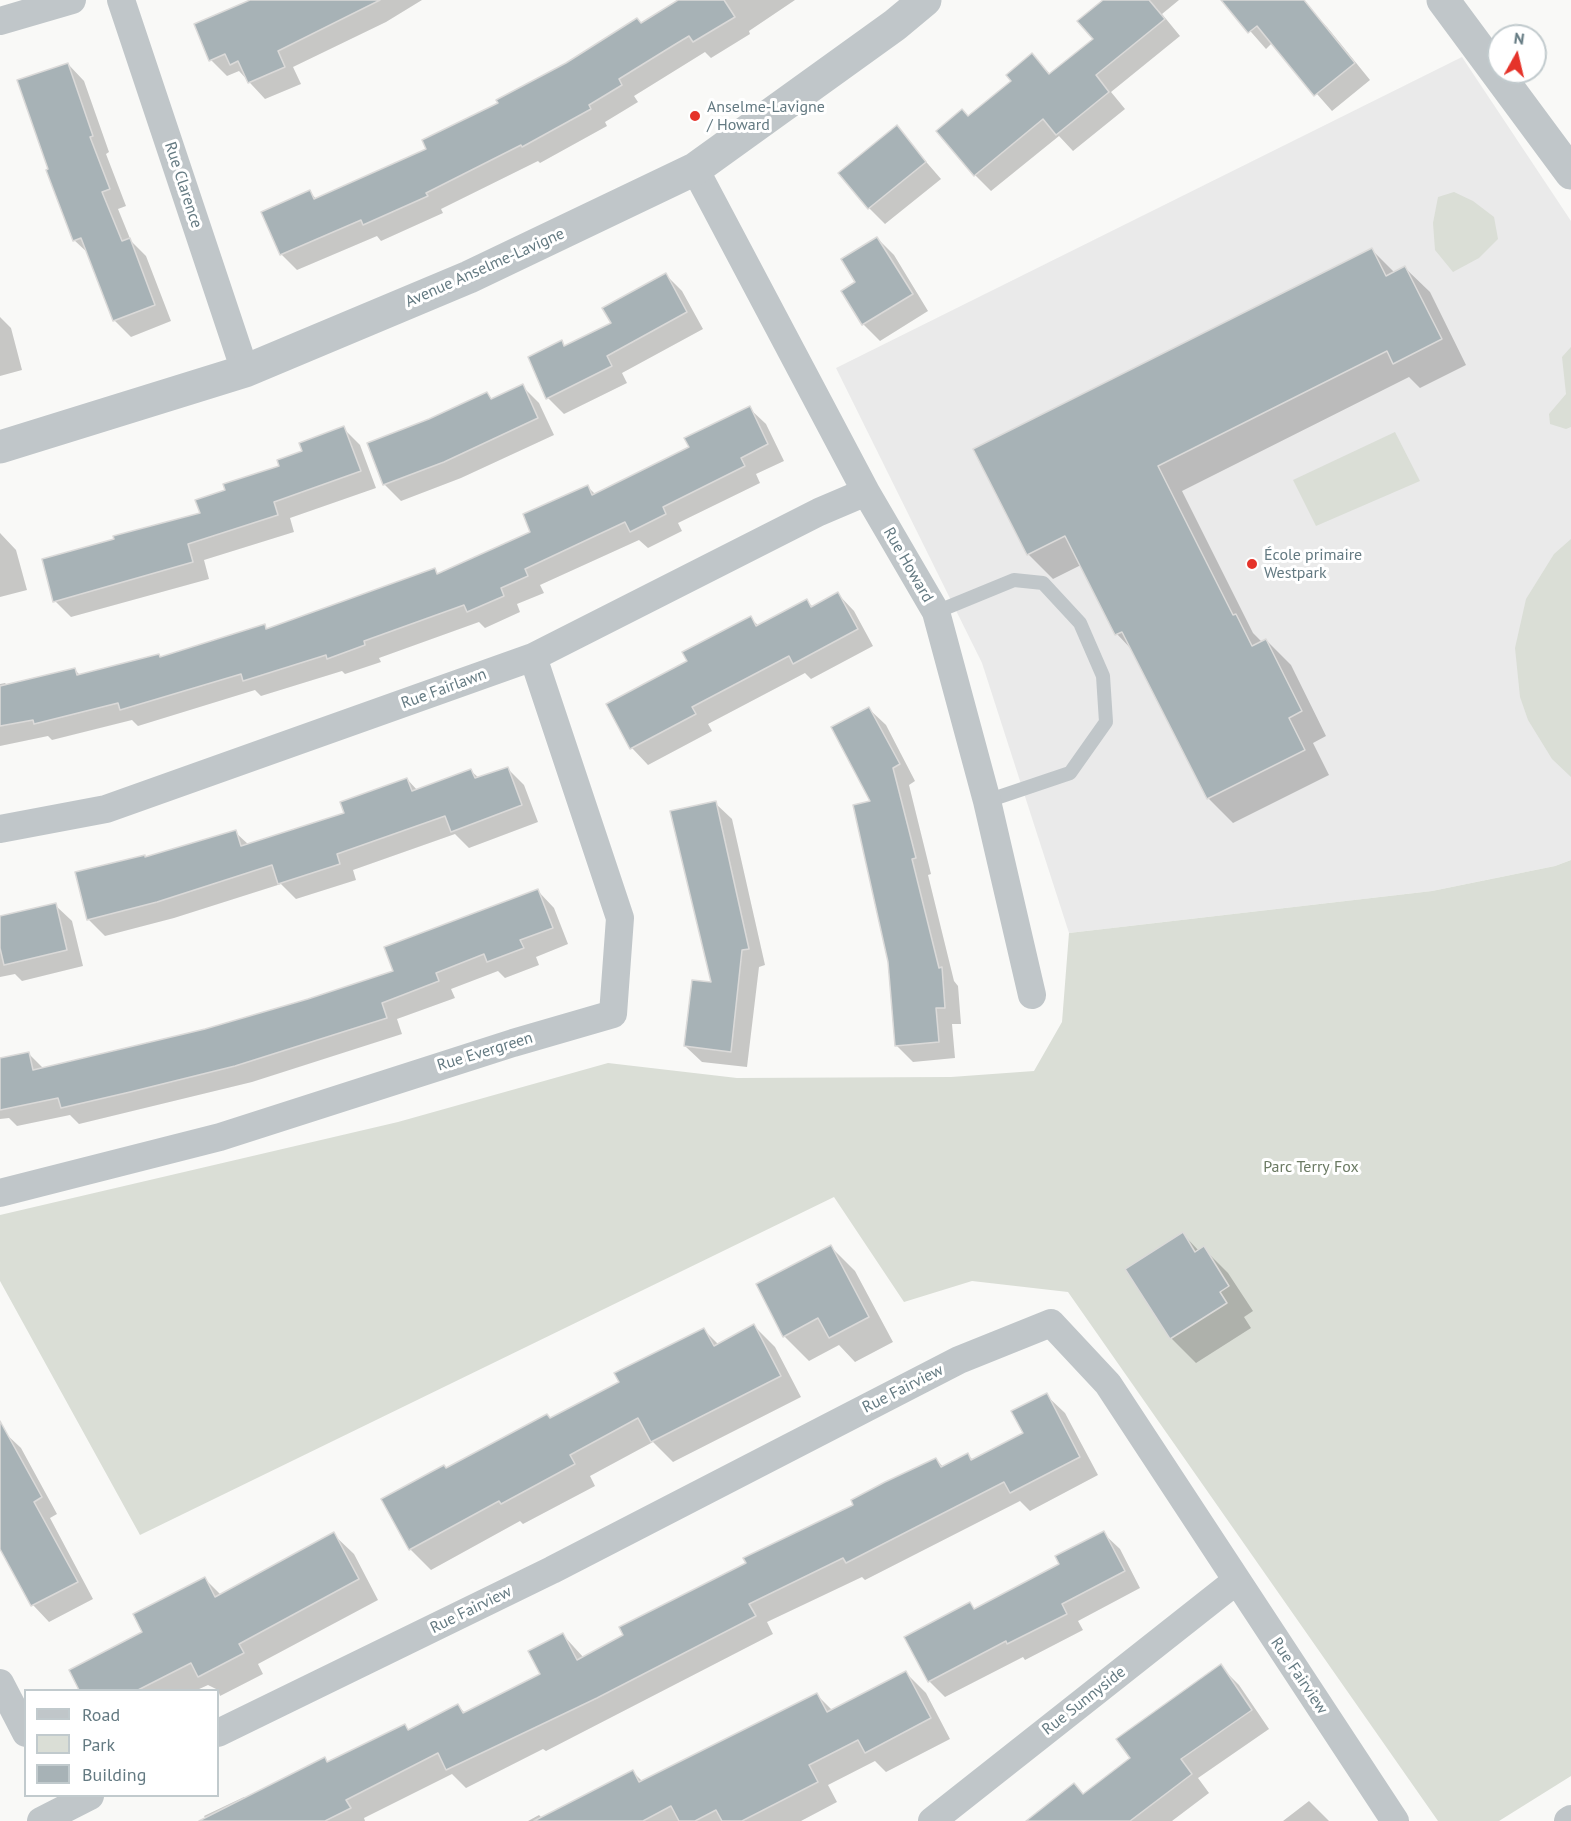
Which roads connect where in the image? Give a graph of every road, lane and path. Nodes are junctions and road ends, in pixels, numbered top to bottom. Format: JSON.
{"nodes":[{"id":1,"x":72,"y":0,"type":"edge"},
{"id":2,"x":121,"y":0,"type":"edge"},
{"id":3,"x":925,"y":0,"type":"edge"},
{"id":4,"x":1443,"y":0,"type":"edge"},
{"id":5,"x":0,"y":21,"type":"edge"},
{"id":6,"x":695,"y":169,"type":"junction"},
{"id":7,"x":1571,"y":173,"type":"edge"},
{"id":8,"x":245,"y":371,"type":"junction"},
{"id":9,"x":0,"y":447,"type":"edge"},
{"id":10,"x":866,"y":492,"type":"junction"},
{"id":11,"x":936,"y":612,"type":"junction"},
{"id":12,"x":533,"y":657,"type":"junction"},
{"id":13,"x":987,"y":801,"type":"junction"},
{"id":14,"x":0,"y":829,"type":"edge"},
{"id":15,"x":1032,"y":995,"type":"dead end"},
{"id":16,"x":0,"y":1193,"type":"edge"},
{"id":17,"x":1236,"y":1581,"type":"junction"},
{"id":18,"x":0,"y":1683,"type":"edge"},
{"id":19,"x":24,"y":1728,"type":"edge"},
{"id":20,"x":219,"y":1733,"type":"edge"},
{"id":21,"x":87,"y":1797,"type":"edge"},
{"id":22,"x":54,"y":1808,"type":"edge"},
{"id":23,"x":932,"y":1821,"type":"edge"},
{"id":24,"x":1395,"y":1821,"type":"edge"}],
"edges":[{"from":1,"to":5,"type":"street"},
{"from":2,"to":8,"type":"street","name":"Rue Clarence"},
{"from":3,"to":6,"type":"street","name":"Avenue Anselme-Lavigne"},
{"from":4,"to":7,"type":"street"},
{"from":6,"to":8,"type":"street","name":"Avenue Anselme-Lavigne"},
{"from":6,"to":10,"type":"street","name":"Rue Howard"},
{"from":8,"to":9,"type":"street","name":"Avenue Anselme-Lavigne"},
{"from":10,"to":11,"type":"street","name":"Rue Howard"},
{"from":10,"to":12,"type":"street","name":"Rue Fairlawn"},
{"from":11,"to":13,"type":"street","name":"Rue Howard"},
{"from":11,"to":13,"type":"lane"},
{"from":12,"to":14,"type":"street","name":"Rue Fairlawn"},
{"from":12,"to":16,"type":"street","name":"Rue Evergreen"},
{"from":13,"to":15,"type":"street","name":"Rue Howard"},
{"from":17,"to":20,"type":"street","name":"Rue Fairview"},
{"from":17,"to":23,"type":"street","name":"Rue Sunnyside"},
{"from":17,"to":24,"type":"street","name":"Rue Fairview"},
{"from":18,"to":19,"type":"street"},
{"from":21,"to":22,"type":"street"}]}
